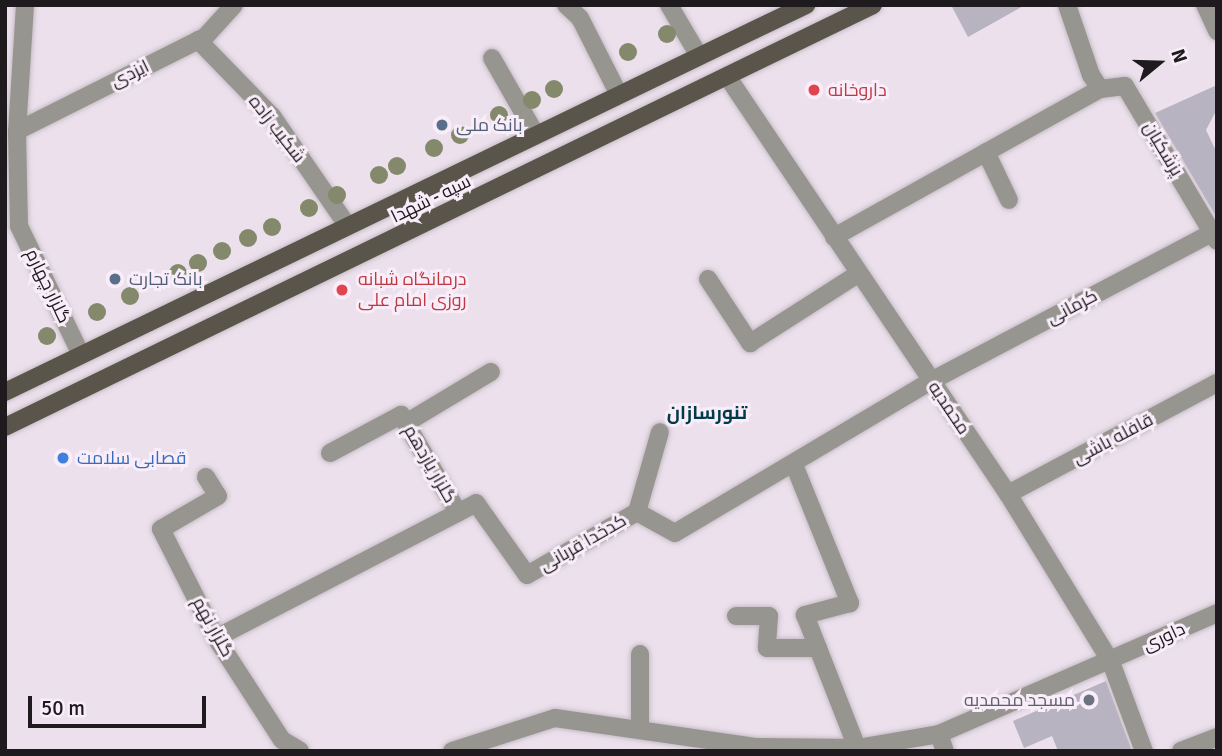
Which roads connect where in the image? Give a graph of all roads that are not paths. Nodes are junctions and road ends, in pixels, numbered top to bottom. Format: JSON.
{"nodes":[{"id":1,"x":25,"y":5,"type":"edge"},
{"id":2,"x":234,"y":5,"type":"edge"},
{"id":3,"x":566,"y":5,"type":"edge"},
{"id":4,"x":669,"y":5,"type":"edge"},
{"id":5,"x":806,"y":5,"type":"edge"},
{"id":6,"x":873,"y":5,"type":"edge"},
{"id":7,"x":1067,"y":5,"type":"edge"},
{"id":8,"x":1205,"y":5,"type":"edge"},
{"id":9,"x":1217,"y":31,"type":"edge"},
{"id":10,"x":198,"y":40,"type":"junction"},
{"id":11,"x":699,"y":56,"type":"junction"},
{"id":12,"x":492,"y":58,"type":"dead end"},
{"id":13,"x":729,"y":79,"type":"junction"},
{"id":14,"x":1100,"y":89,"type":"junction"},
{"id":15,"x":618,"y":93,"type":"junction"},
{"id":16,"x":16,"y":131,"type":"junction"},
{"id":17,"x":535,"y":133,"type":"junction"},
{"id":18,"x":986,"y":152,"type":"junction"},
{"id":19,"x":1009,"y":200,"type":"dead end"},
{"id":20,"x":347,"y":225,"type":"junction"},
{"id":21,"x":834,"y":237,"type":"junction"},
{"id":22,"x":1214,"y":237,"type":"edge"},
{"id":23,"x":858,"y":274,"type":"junction"},
{"id":24,"x":708,"y":279,"type":"dead end"},
{"id":25,"x":81,"y":355,"type":"junction"},
{"id":26,"x":491,"y":372,"type":"dead end"},
{"id":27,"x":931,"y":381,"type":"junction"},
{"id":28,"x":1217,"y":383,"type":"edge"},
{"id":29,"x":5,"y":392,"type":"edge"},
{"id":30,"x":404,"y":419,"type":"junction"},
{"id":31,"x":5,"y":427,"type":"edge"},
{"id":32,"x":660,"y":432,"type":"dead end"},
{"id":33,"x":330,"y":453,"type":"dead end"},
{"id":34,"x":795,"y":467,"type":"junction"},
{"id":35,"x":206,"y":477,"type":"dead end"},
{"id":36,"x":1009,"y":494,"type":"junction"},
{"id":37,"x":458,"y":512,"type":"junction"},
{"id":38,"x":637,"y":512,"type":"junction"},
{"id":39,"x":1217,"y":613,"type":"edge"},
{"id":40,"x":736,"y":616,"type":"dead end"},
{"id":41,"x":216,"y":638,"type":"junction"},
{"id":42,"x":818,"y":648,"type":"junction"},
{"id":43,"x":640,"y":654,"type":"dead end"},
{"id":44,"x":1111,"y":662,"type":"junction"},
{"id":45,"x":640,"y":726,"type":"junction"},
{"id":46,"x":1217,"y":737,"type":"edge"},
{"id":47,"x":942,"y":742,"type":"edge"},
{"id":48,"x":857,"y":748,"type":"junction"},
{"id":49,"x":300,"y":751,"type":"edge"},
{"id":50,"x":452,"y":751,"type":"edge"},
{"id":51,"x":1144,"y":751,"type":"edge"},
{"id":52,"x":1181,"y":751,"type":"edge"}],
"edges":[{"from":1,"to":16,"type":"street","name":"گلزار چهارم"},
{"from":2,"to":10,"type":"street","name":"ایزدی"},
{"from":3,"to":15,"type":"street"},
{"from":4,"to":11,"type":"street"},
{"from":5,"to":11,"type":"main road","name":"سپه - شهدا"},
{"from":6,"to":13,"type":"main road","name":"سپه - شهدا"},
{"from":7,"to":14,"type":"street"},
{"from":8,"to":9,"type":"street"},
{"from":10,"to":16,"type":"street","name":"ایزدی"},
{"from":10,"to":20,"type":"street","name":"شکیب زاده"},
{"from":11,"to":15,"type":"main road","name":"سپه - شهدا"},
{"from":12,"to":17,"type":"street"},
{"from":13,"to":21,"type":"street","name":"محمدیه"},
{"from":13,"to":31,"type":"main road","name":"سپه - شهدا"},
{"from":14,"to":18,"type":"street"},
{"from":14,"to":22,"type":"street","name":"پزشکیان"},
{"from":15,"to":17,"type":"main road","name":"سپه - شهدا"},
{"from":16,"to":25,"type":"street","name":"گلزار چهارم"},
{"from":17,"to":20,"type":"main road","name":"سپه - شهدا"},
{"from":18,"to":19,"type":"street"},
{"from":18,"to":21,"type":"street"},
{"from":20,"to":25,"type":"main road","name":"سپه - شهدا"},
{"from":21,"to":23,"type":"street","name":"محمدیه"},
{"from":22,"to":27,"type":"street","name":"کرمانی"},
{"from":23,"to":24,"type":"street"},
{"from":23,"to":27,"type":"street","name":"محمدیه"},
{"from":25,"to":29,"type":"main road","name":"سپه - شهدا"},
{"from":26,"to":30,"type":"street"},
{"from":27,"to":34,"type":"street","name":"کدخدا قربانی"},
{"from":27,"to":36,"type":"street","name":"محمدیه"},
{"from":28,"to":36,"type":"street","name":"قافله باشی"},
{"from":30,"to":33,"type":"street"},
{"from":30,"to":37,"type":"street","name":"گلزار یازدهم"},
{"from":32,"to":38,"type":"street"},
{"from":34,"to":38,"type":"street","name":"کدخدا قربانی"},
{"from":34,"to":42,"type":"street"},
{"from":35,"to":41,"type":"street","name":"گلزار نهم"},
{"from":36,"to":44,"type":"street","name":"محمدیه"},
{"from":37,"to":38,"type":"street","name":"کدخدا قربانی"},
{"from":37,"to":41,"type":"street"},
{"from":39,"to":44,"type":"street","name":"داوری"},
{"from":40,"to":42,"type":"street"},
{"from":41,"to":49,"type":"street","name":"گلزار نهم"},
{"from":42,"to":48,"type":"street"},
{"from":43,"to":45,"type":"street"},
{"from":44,"to":47,"type":"street","name":"داوری"},
{"from":44,"to":51,"type":"street","name":"محمدیه"},
{"from":45,"to":48,"type":"street","name":"داوری"},
{"from":45,"to":50,"type":"street","name":"داوری"},
{"from":46,"to":52,"type":"street"},
{"from":47,"to":48,"type":"street","name":"داوری"}]}
